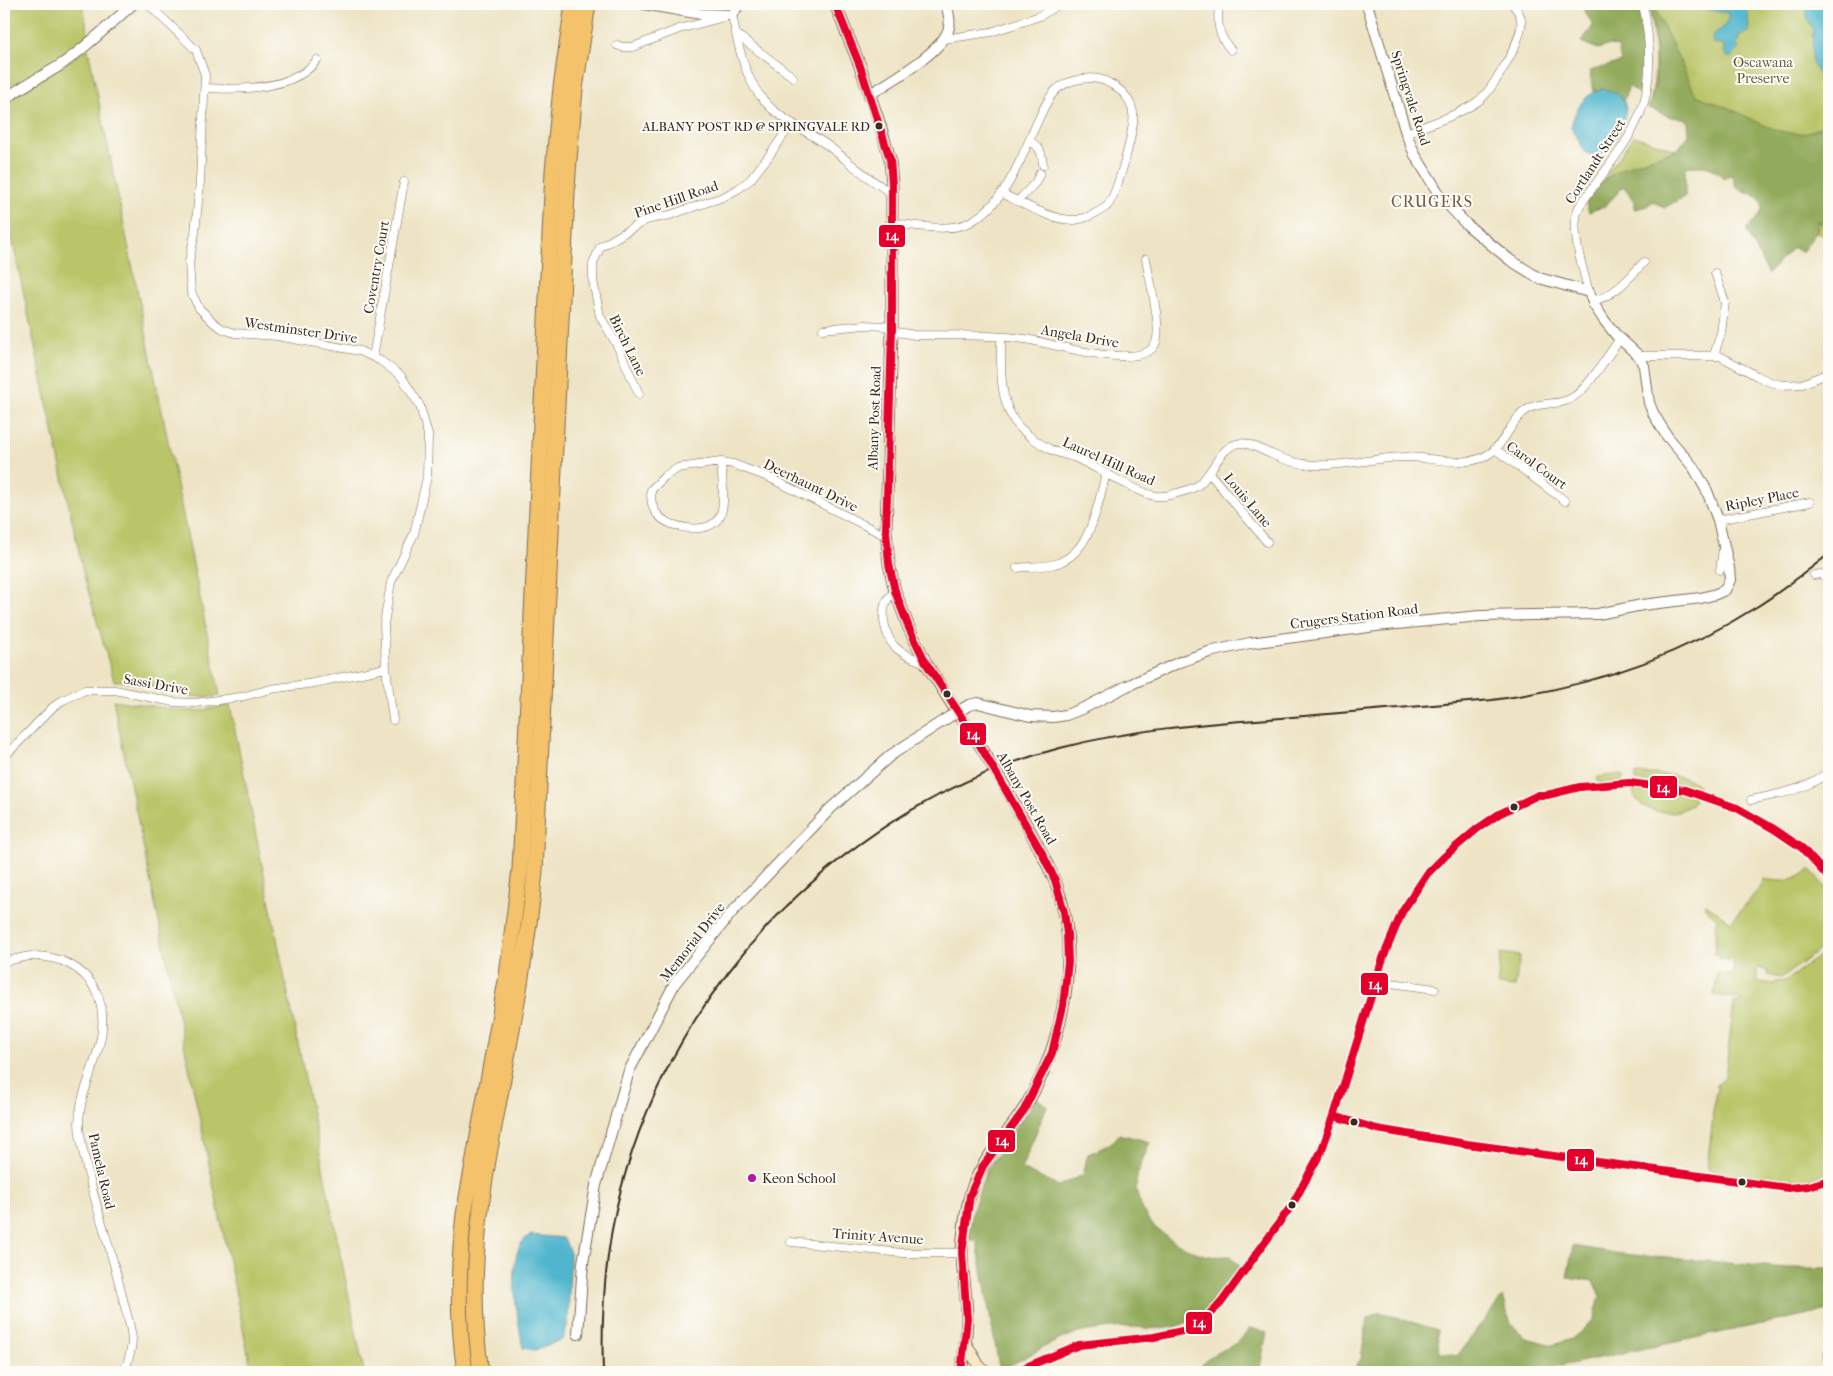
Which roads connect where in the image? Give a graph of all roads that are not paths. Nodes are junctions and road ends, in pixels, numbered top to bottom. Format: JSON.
{"nodes":[{"id":1,"x":132,"y":4,"type":"edge"},
{"id":2,"x":148,"y":4,"type":"edge"},
{"id":3,"x":573,"y":4,"type":"edge"},
{"id":4,"x":588,"y":4,"type":"edge"},
{"id":5,"x":644,"y":4,"type":"edge"},
{"id":6,"x":739,"y":4,"type":"edge"},
{"id":7,"x":835,"y":4,"type":"edge"},
{"id":8,"x":946,"y":4,"type":"edge"},
{"id":9,"x":1060,"y":4,"type":"edge"},
{"id":10,"x":1219,"y":4,"type":"edge"},
{"id":11,"x":1367,"y":4,"type":"edge"},
{"id":12,"x":1512,"y":4,"type":"edge"},
{"id":13,"x":1642,"y":4,"type":"edge"},
{"id":14,"x":732,"y":16,"type":"junction"},
{"id":15,"x":736,"y":34,"type":"junction"},
{"id":16,"x":944,"y":39,"type":"junction"},
{"id":17,"x":617,"y":45,"type":"dead end"},
{"id":18,"x":1231,"y":50,"type":"dead end"},
{"id":19,"x":317,"y":60,"type":"dead end"},
{"id":20,"x":793,"y":77,"type":"dead end"},
{"id":21,"x":205,"y":88,"type":"junction"},
{"id":22,"x":870,"y":95,"type":"junction"},
{"id":23,"x":4,"y":101,"type":"edge"},
{"id":24,"x":792,"y":123,"type":"junction"},
{"id":25,"x":1406,"y":133,"type":"junction"},
{"id":26,"x":1029,"y":141,"type":"junction"},
{"id":27,"x":1043,"y":165,"type":"dead end"},
{"id":28,"x":1040,"y":173,"type":"dead end"},
{"id":29,"x":404,"y":182,"type":"dead end"},
{"id":30,"x":892,"y":193,"type":"junction"},
{"id":31,"x":1001,"y":194,"type":"junction"},
{"id":32,"x":1018,"y":201,"type":"junction"},
{"id":33,"x":892,"y":222,"type":"junction"},
{"id":34,"x":600,"y":247,"type":"joint"},
{"id":35,"x":1146,"y":259,"type":"dead end"},
{"id":36,"x":1644,"y":262,"type":"dead end"},
{"id":37,"x":1715,"y":273,"type":"dead end"},
{"id":38,"x":1590,"y":297,"type":"junction"},
{"id":39,"x":823,"y":329,"type":"dead end"},
{"id":40,"x":892,"y":330,"type":"junction"},
{"id":41,"x":1001,"y":338,"type":"junction"},
{"id":42,"x":1620,"y":339,"type":"junction"},
{"id":43,"x":1714,"y":355,"type":"junction"},
{"id":44,"x":1639,"y":356,"type":"junction"},
{"id":45,"x":373,"y":357,"type":"junction"},
{"id":46,"x":1829,"y":373,"type":"edge"},
{"id":47,"x":639,"y":394,"type":"dead end"},
{"id":48,"x":1495,"y":449,"type":"junction"},
{"id":49,"x":721,"y":462,"type":"junction"},
{"id":50,"x":1106,"y":474,"type":"junction"},
{"id":51,"x":1210,"y":474,"type":"junction"},
{"id":52,"x":1565,"y":501,"type":"dead end"},
{"id":53,"x":1810,"y":502,"type":"dead end"},
{"id":54,"x":1718,"y":520,"type":"junction"},
{"id":55,"x":886,"y":536,"type":"junction"},
{"id":56,"x":1267,"y":542,"type":"dead end"},
{"id":57,"x":1724,"y":547,"type":"junction"},
{"id":58,"x":1017,"y":568,"type":"dead end"},
{"id":59,"x":1720,"y":570,"type":"dead end"},
{"id":60,"x":1814,"y":575,"type":"dead end"},
{"id":61,"x":1829,"y":579,"type":"edge"},
{"id":62,"x":895,"y":591,"type":"junction"},
{"id":63,"x":926,"y":663,"type":"junction"},
{"id":64,"x":386,"y":668,"type":"junction"},
{"id":65,"x":957,"y":712,"type":"junction"},
{"id":66,"x":393,"y":720,"type":"dead end"},
{"id":67,"x":4,"y":757,"type":"edge"},
{"id":68,"x":1829,"y":771,"type":"edge"},
{"id":69,"x":1751,"y":800,"type":"dead end"},
{"id":70,"x":4,"y":962,"type":"edge"},
{"id":71,"x":1376,"y":981,"type":"dead end"},
{"id":72,"x":1435,"y":989,"type":"dead end"},
{"id":73,"x":792,"y":1242,"type":"dead end"},
{"id":74,"x":962,"y":1253,"type":"junction"},
{"id":75,"x":578,"y":1334,"type":"dead end"},
{"id":76,"x":965,"y":1342,"type":"junction"},
{"id":77,"x":124,"y":1372,"type":"edge"},
{"id":78,"x":465,"y":1372,"type":"edge"},
{"id":79,"x":480,"y":1372,"type":"edge"},
{"id":80,"x":961,"y":1372,"type":"edge"},
{"id":81,"x":986,"y":1372,"type":"edge"}],
"edges":[{"from":1,"to":23,"type":"street"},
{"from":2,"to":21,"type":"street","name":"Westminster Drive"},
{"from":3,"to":78,"type":"highway"},
{"from":4,"to":79,"type":"highway"},
{"from":5,"to":14,"type":"street"},
{"from":6,"to":14,"type":"street"},
{"from":7,"to":22,"type":"main road","name":"Albany Post Road"},
{"from":8,"to":16,"type":"street"},
{"from":9,"to":16,"type":"street"},
{"from":10,"to":18,"type":"street"},
{"from":11,"to":25,"type":"street","name":"Springvale Road"},
{"from":12,"to":25,"type":"street"},
{"from":13,"to":38,"type":"street","name":"Cortlandt Street"},
{"from":14,"to":15,"type":"street"},
{"from":14,"to":17,"type":"street"},
{"from":15,"to":20,"type":"street"},
{"from":15,"to":24,"type":"street"},
{"from":16,"to":22,"type":"street"},
{"from":19,"to":21,"type":"street"},
{"from":21,"to":45,"type":"street","name":"Westminster Drive"},
{"from":22,"to":30,"type":"main road","name":"Albany Post Road"},
{"from":24,"to":30,"type":"street"},
{"from":24,"to":34,"type":"street","name":"Pine Hill Road"},
{"from":25,"to":38,"type":"street","name":"Springvale Road"},
{"from":26,"to":27,"type":"street"},
{"from":26,"to":31,"type":"street"},
{"from":26,"to":32,"type":"street"},
{"from":28,"to":32,"type":"street"},
{"from":29,"to":45,"type":"street","name":"Coventry Court"},
{"from":30,"to":33,"type":"main road","name":"Albany Post Road"},
{"from":31,"to":32,"type":"street"},
{"from":31,"to":33,"type":"street"},
{"from":33,"to":40,"type":"main road","name":"Albany Post Road"},
{"from":34,"to":47,"type":"street","name":"Birch Lane"},
{"from":35,"to":41,"type":"street","name":"Angela Drive"},
{"from":36,"to":38,"type":"street"},
{"from":37,"to":43,"type":"street"},
{"from":38,"to":42,"type":"street","name":"Cortlandt Street"},
{"from":39,"to":40,"type":"street"},
{"from":40,"to":41,"type":"street"},
{"from":40,"to":55,"type":"main road","name":"Albany Post Road"},
{"from":41,"to":50,"type":"street","name":"Laurel Hill Road"},
{"from":42,"to":44,"type":"street","name":"Cortlandt Street"},
{"from":42,"to":48,"type":"street","name":"Laurel Hill Road"},
{"from":43,"to":44,"type":"street"},
{"from":43,"to":46,"type":"street"},
{"from":44,"to":54,"type":"street","name":"Crugers Station Road"},
{"from":45,"to":64,"type":"street","name":"Westminster Drive"},
{"from":48,"to":51,"type":"street","name":"Laurel Hill Road"},
{"from":48,"to":52,"type":"street","name":"Carol Court"},
{"from":49,"to":49,"type":"street","name":"Deerhaunt Drive"},
{"from":49,"to":55,"type":"street","name":"Deerhaunt Drive"},
{"from":50,"to":51,"type":"street","name":"Laurel Hill Road"},
{"from":50,"to":58,"type":"street"},
{"from":51,"to":56,"type":"street","name":"Louis Lane"},
{"from":53,"to":54,"type":"street","name":"Ripley Place"},
{"from":54,"to":57,"type":"street","name":"Crugers Station Road"},
{"from":55,"to":62,"type":"main road","name":"Albany Post Road"},
{"from":57,"to":59,"type":"street"},
{"from":57,"to":65,"type":"street","name":"Crugers Station Road"},
{"from":60,"to":61,"type":"street"},
{"from":62,"to":63,"type":"main road","name":"Albany Post Road"},
{"from":62,"to":63,"type":"street"},
{"from":63,"to":65,"type":"main road","name":"Albany Post Road"},
{"from":64,"to":66,"type":"street","name":"Westminster Drive"},
{"from":64,"to":67,"type":"street","name":"Sassi Drive"},
{"from":65,"to":74,"type":"main road","name":"Albany Post Road","bridge":true},
{"from":65,"to":75,"type":"street","name":"Memorial Drive"},
{"from":68,"to":69,"type":"street"},
{"from":70,"to":77,"type":"street","name":"Pamela Road"},
{"from":71,"to":72,"type":"street"},
{"from":73,"to":74,"type":"street","name":"Trinity Avenue"},
{"from":74,"to":76,"type":"main road","name":"Albany Post Road"},
{"from":76,"to":80,"type":"main road","name":"Albany Post Road"},
{"from":76,"to":81,"type":"main road"}]}
